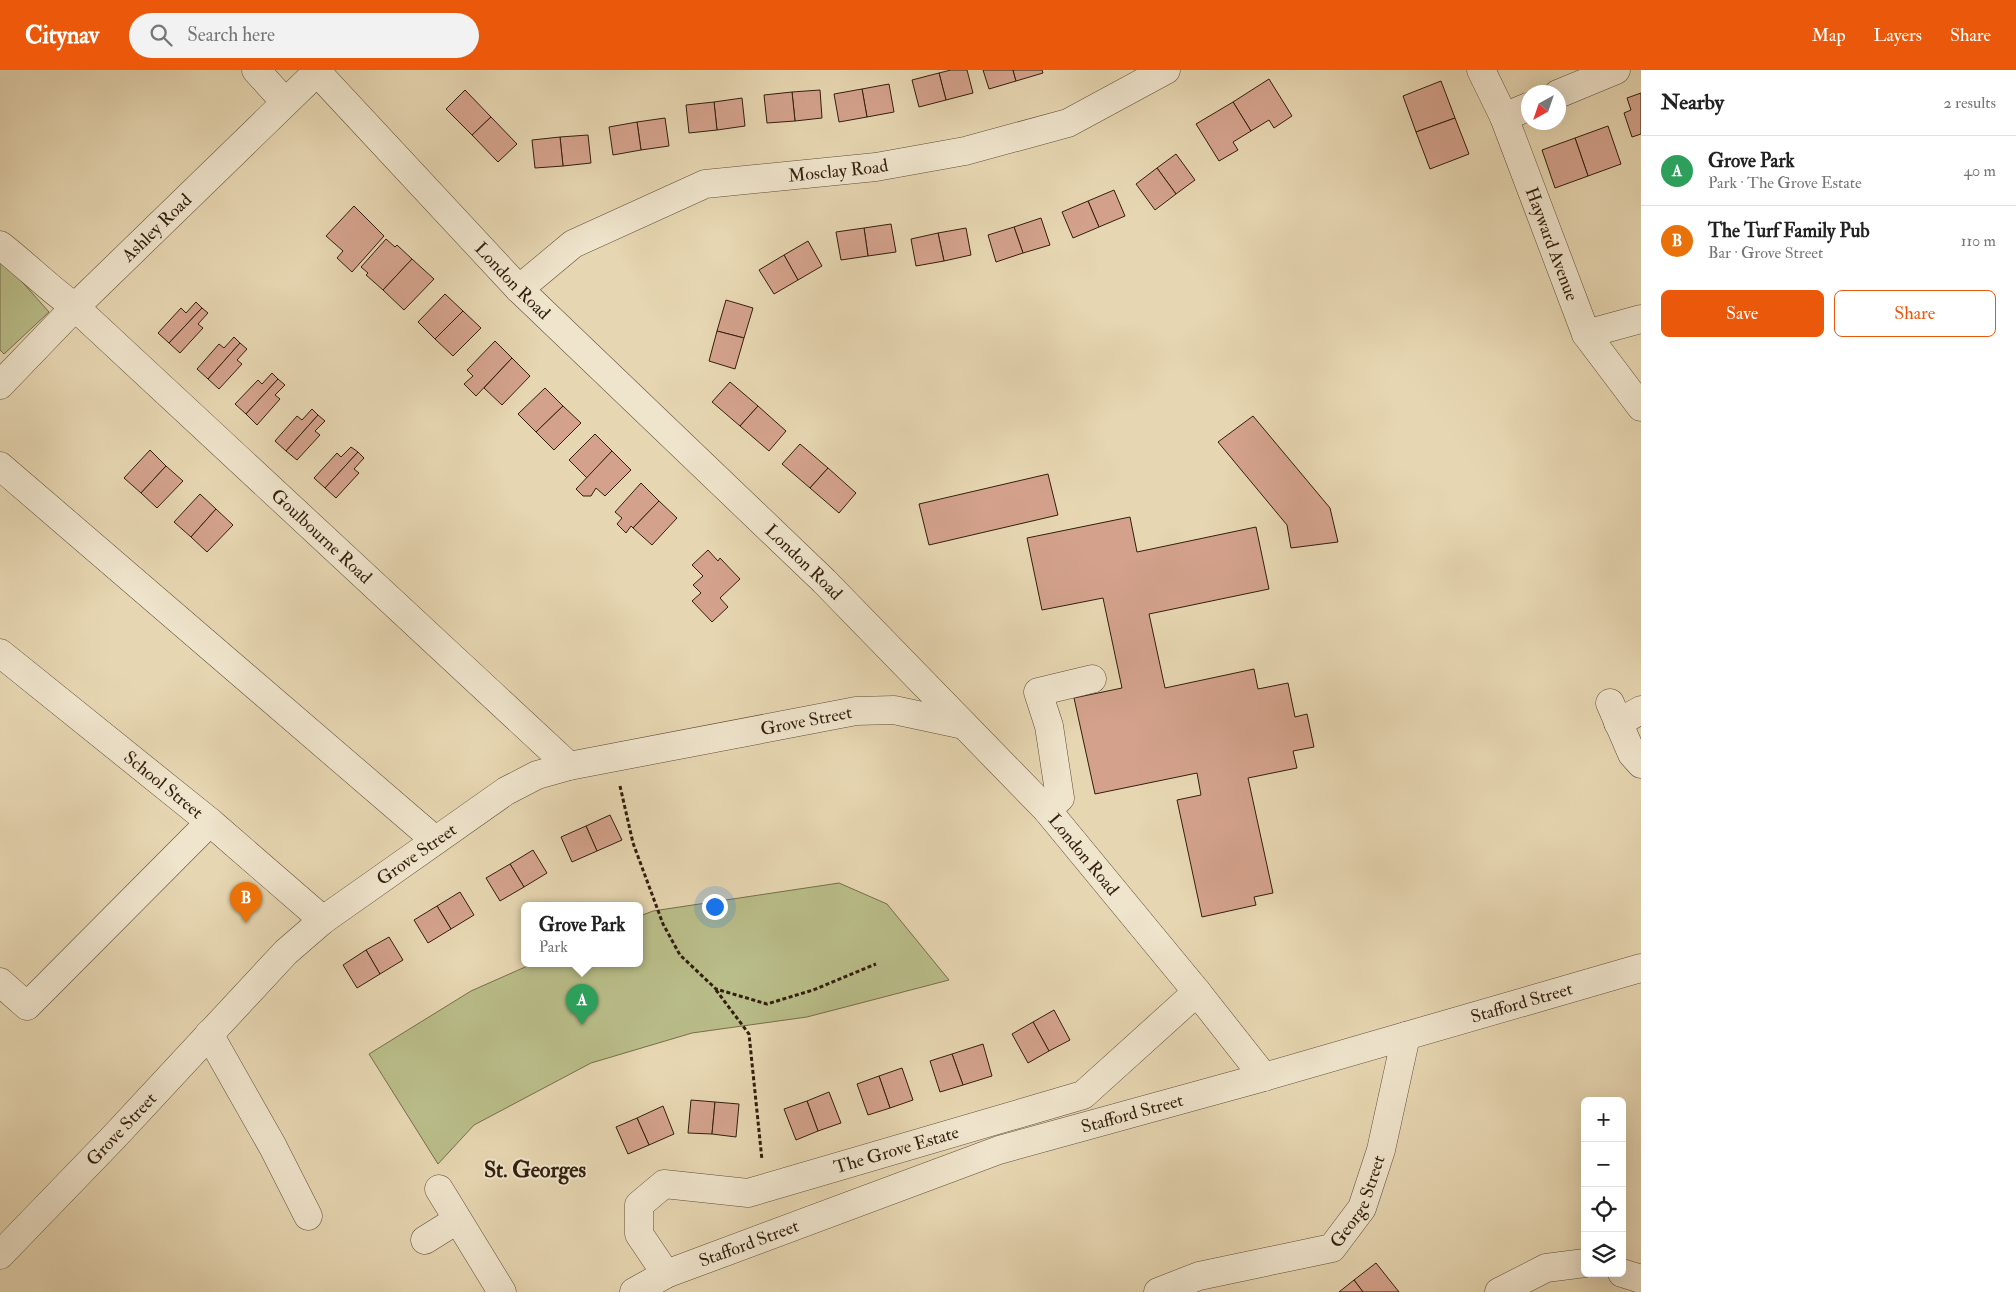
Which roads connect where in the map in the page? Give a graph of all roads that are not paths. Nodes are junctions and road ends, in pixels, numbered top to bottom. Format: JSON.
{"nodes":[{"id":1,"x":256,"y":70,"type":"edge"},
{"id":2,"x":1166,"y":70,"type":"edge"},
{"id":3,"x":1482,"y":70,"type":"edge"},
{"id":4,"x":1616,"y":70,"type":"edge"},
{"id":5,"x":318,"y":71,"type":"edge"},
{"id":6,"x":1566,"y":91,"type":"edge"},
{"id":7,"x":285,"y":102,"type":"junction"},
{"id":8,"x":1521,"y":110,"type":"edge"},
{"id":9,"x":1504,"y":117,"type":"junction"},
{"id":10,"x":0,"y":245,"type":"edge"},
{"id":11,"x":519,"y":289,"type":"junction"},
{"id":12,"x":74,"y":307,"type":"junction"},
{"id":13,"x":1641,"y":319,"type":"edge"},
{"id":14,"x":1586,"y":334,"type":"junction"},
{"id":15,"x":0,"y":385,"type":"edge"},
{"id":16,"x":1641,"y":407,"type":"edge"},
{"id":17,"x":0,"y":466,"type":"edge"},
{"id":18,"x":0,"y":652,"type":"edge"},
{"id":19,"x":1092,"y":679,"type":"dead end"},
{"id":20,"x":1623,"y":712,"type":"edge"},
{"id":21,"x":964,"y":725,"type":"junction"},
{"id":22,"x":1641,"y":764,"type":"edge"},
{"id":23,"x":569,"y":766,"type":"junction"},
{"id":24,"x":1047,"y":810,"type":"junction"},
{"id":25,"x":210,"y":822,"type":"junction"},
{"id":26,"x":435,"y":840,"type":"junction"},
{"id":27,"x":323,"y":920,"type":"junction"},
{"id":28,"x":1641,"y":968,"type":"edge"},
{"id":29,"x":0,"y":982,"type":"edge"},
{"id":30,"x":1197,"y":992,"type":"junction"},
{"id":31,"x":209,"y":1034,"type":"junction"},
{"id":32,"x":1406,"y":1036,"type":"junction"},
{"id":33,"x":1264,"y":1077,"type":"junction"},
{"id":34,"x":439,"y":1190,"type":"dead end"},
{"id":35,"x":308,"y":1216,"type":"dead end"},
{"id":36,"x":457,"y":1220,"type":"junction"},
{"id":37,"x":425,"y":1240,"type":"dead end"},
{"id":38,"x":0,"y":1256,"type":"edge"},
{"id":39,"x":1581,"y":1264,"type":"edge"},
{"id":40,"x":666,"y":1274,"type":"junction"},
{"id":41,"x":1626,"y":1274,"type":"edge"},
{"id":42,"x":1641,"y":1279,"type":"edge"},
{"id":43,"x":502,"y":1292,"type":"edge"},
{"id":44,"x":634,"y":1292,"type":"edge"},
{"id":45,"x":1158,"y":1292,"type":"edge"},
{"id":46,"x":1499,"y":1292,"type":"edge"}],
"edges":[{"from":1,"to":7,"type":"street"},
{"from":2,"to":11,"type":"street","name":"Mosclay Road"},
{"from":3,"to":9,"type":"street","name":"Hayward Avenue"},
{"from":4,"to":6,"type":"street"},
{"from":5,"to":7,"type":"street","name":"Ashley Road"},
{"from":5,"to":11,"type":"street","name":"London Road"},
{"from":7,"to":12,"type":"street","name":"Ashley Road"},
{"from":8,"to":9,"type":"street"},
{"from":9,"to":14,"type":"street","name":"Hayward Avenue"},
{"from":10,"to":12,"type":"street","name":"Goulbourne Road"},
{"from":11,"to":21,"type":"street","name":"London Road"},
{"from":12,"to":15,"type":"street","name":"Ashley Road"},
{"from":12,"to":23,"type":"street","name":"Goulbourne Road"},
{"from":13,"to":14,"type":"street"},
{"from":14,"to":16,"type":"street","name":"Hayward Avenue"},
{"from":17,"to":26,"type":"street"},
{"from":18,"to":25,"type":"street","name":"School Street"},
{"from":19,"to":24,"type":"street"},
{"from":20,"to":22,"type":"street"},
{"from":21,"to":23,"type":"street","name":"Grove Street"},
{"from":21,"to":24,"type":"street","name":"London Road"},
{"from":23,"to":26,"type":"street","name":"Grove Street"},
{"from":24,"to":30,"type":"street","name":"London Road"},
{"from":25,"to":27,"type":"street","name":"School Street"},
{"from":25,"to":29,"type":"street"},
{"from":26,"to":27,"type":"street","name":"Grove Street"},
{"from":27,"to":31,"type":"street","name":"Grove Street"},
{"from":28,"to":32,"type":"street","name":"Stafford Street"},
{"from":30,"to":33,"type":"street","name":"London Road"},
{"from":30,"to":40,"type":"street","name":"The Grove Estate"},
{"from":31,"to":35,"type":"street"},
{"from":31,"to":38,"type":"street","name":"Grove Street"},
{"from":32,"to":33,"type":"street","name":"Stafford Street"},
{"from":32,"to":45,"type":"street","name":"George Street"},
{"from":33,"to":40,"type":"street","name":"Stafford Street"},
{"from":34,"to":36,"type":"street"},
{"from":36,"to":37,"type":"street"},
{"from":36,"to":43,"type":"street"},
{"from":39,"to":46,"type":"street"},
{"from":40,"to":44,"type":"street","name":"Stafford Street"},
{"from":41,"to":42,"type":"street"}]}
